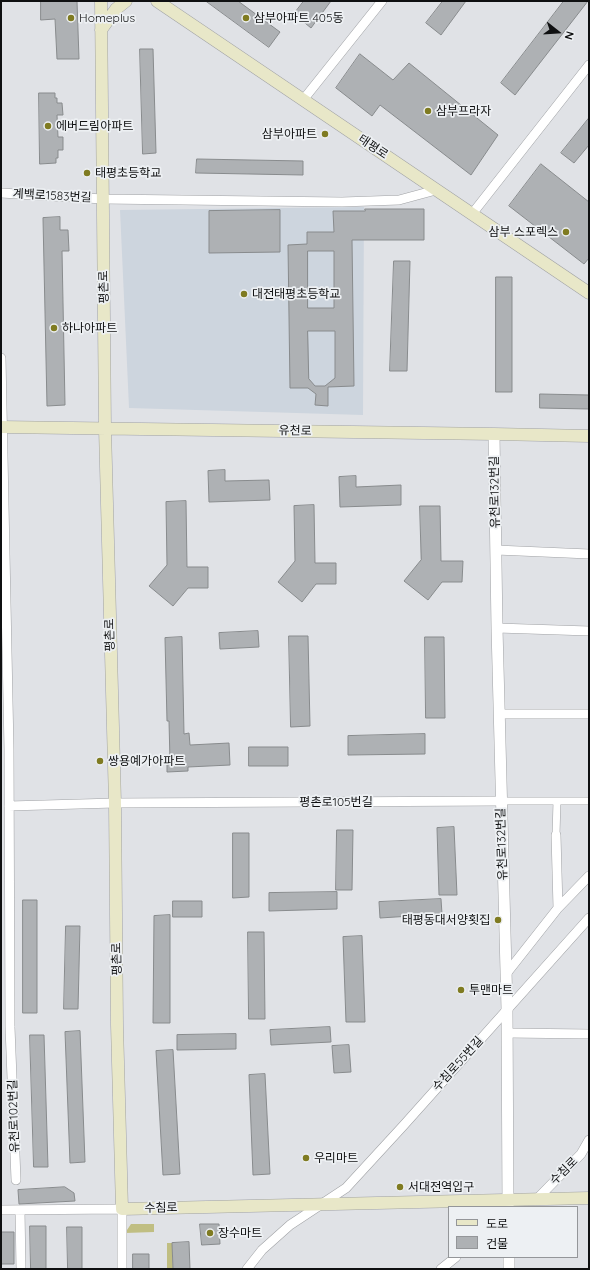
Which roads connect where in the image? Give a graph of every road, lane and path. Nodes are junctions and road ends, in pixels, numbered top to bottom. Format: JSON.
{"nodes":[{"id":1,"x":101,"y":1,"type":"edge"},
{"id":2,"x":126,"y":1,"type":"edge"},
{"id":3,"x":157,"y":1,"type":"edge"},
{"id":4,"x":382,"y":1,"type":"edge"},
{"id":5,"x":101,"y":30,"type":"junction"},
{"id":6,"x":589,"y":65,"type":"edge"},
{"id":7,"x":303,"y":100,"type":"junction"},
{"id":8,"x":436,"y":190,"type":"junction"},
{"id":9,"x":1,"y":193,"type":"edge"},
{"id":10,"x":103,"y":199,"type":"junction"},
{"id":11,"x":472,"y":214,"type":"junction"},
{"id":12,"x":589,"y":293,"type":"edge"},
{"id":13,"x":1,"y":358,"type":"edge"},
{"id":14,"x":2,"y":427,"type":"edge"},
{"id":15,"x":105,"y":429,"type":"junction"},
{"id":16,"x":494,"y":434,"type":"junction"},
{"id":17,"x":589,"y":436,"type":"edge"},
{"id":18,"x":3,"y":550,"type":"edge"},
{"id":19,"x":496,"y":550,"type":"junction"},
{"id":20,"x":589,"y":554,"type":"edge"},
{"id":21,"x":497,"y":628,"type":"junction"},
{"id":22,"x":589,"y":631,"type":"edge"},
{"id":23,"x":499,"y":714,"type":"junction"},
{"id":24,"x":589,"y":714,"type":"edge"},
{"id":25,"x":5,"y":749,"type":"edge"},
{"id":26,"x":501,"y":801,"type":"junction"},
{"id":27,"x":557,"y":801,"type":"junction"},
{"id":28,"x":589,"y":801,"type":"edge"},
{"id":29,"x":115,"y":803,"type":"junction"},
{"id":30,"x":9,"y":806,"type":"junction"},
{"id":31,"x":556,"y":834,"type":"joint"},
{"id":32,"x":589,"y":876,"type":"edge"},
{"id":33,"x":558,"y":908,"type":"junction"},
{"id":34,"x":589,"y":918,"type":"edge"},
{"id":35,"x":506,"y":974,"type":"junction"},
{"id":36,"x":507,"y":1009,"type":"junction"},
{"id":37,"x":507,"y":1033,"type":"junction"},
{"id":38,"x":589,"y":1034,"type":"edge"},
{"id":39,"x":589,"y":1140,"type":"edge"},
{"id":40,"x":16,"y":1180,"type":"dead end"},
{"id":41,"x":589,"y":1198,"type":"edge"},
{"id":42,"x":536,"y":1200,"type":"junction"},
{"id":43,"x":322,"y":1204,"type":"junction"},
{"id":44,"x":507,"y":1204,"type":"edge"},
{"id":45,"x":122,"y":1209,"type":"junction"},
{"id":46,"x":1,"y":1210,"type":"edge"},
{"id":47,"x":20,"y":1210,"type":"junction"},
{"id":48,"x":455,"y":1258,"type":"edge"},
{"id":49,"x":509,"y":1258,"type":"edge"},
{"id":50,"x":21,"y":1269,"type":"edge"},
{"id":51,"x":122,"y":1269,"type":"edge"},
{"id":52,"x":247,"y":1269,"type":"edge"},
{"id":53,"x":441,"y":1269,"type":"edge"},
{"id":54,"x":509,"y":1269,"type":"edge"}],
"edges":[{"from":1,"to":5,"type":"main road","name":"평촌로"},
{"from":2,"to":5,"type":"main road"},
{"from":3,"to":7,"type":"main road","name":"태평로"},
{"from":4,"to":7,"type":"street"},
{"from":5,"to":10,"type":"main road","name":"평촌로"},
{"from":6,"to":11,"type":"street"},
{"from":7,"to":8,"type":"main road","name":"태평로"},
{"from":8,"to":10,"type":"street","name":"계백로1583번길"},
{"from":8,"to":11,"type":"main road","name":"태평로"},
{"from":9,"to":10,"type":"street","name":"계백로1583번길"},
{"from":10,"to":15,"type":"main road","name":"평촌로"},
{"from":11,"to":12,"type":"main road","name":"태평로"},
{"from":13,"to":14,"type":"street","name":"유천로102번길"},
{"from":14,"to":15,"type":"main road","name":"유천로"},
{"from":14,"to":18,"type":"street","name":"유천로102번길"},
{"from":15,"to":16,"type":"main road","name":"유천로"},
{"from":15,"to":29,"type":"main road","name":"평촌로"},
{"from":16,"to":17,"type":"main road","name":"유천로"},
{"from":16,"to":19,"type":"street","name":"유천로132번길"},
{"from":18,"to":25,"type":"street","name":"유천로102번길"},
{"from":19,"to":20,"type":"street"},
{"from":19,"to":21,"type":"street","name":"유천로132번길"},
{"from":21,"to":22,"type":"street"},
{"from":21,"to":23,"type":"street","name":"유천로132번길"},
{"from":23,"to":24,"type":"street"},
{"from":23,"to":26,"type":"street","name":"유천로132번길"},
{"from":25,"to":30,"type":"street","name":"유천로102번길"},
{"from":26,"to":27,"type":"street","name":"평촌로105번길"},
{"from":26,"to":29,"type":"street","name":"평촌로105번길"},
{"from":26,"to":35,"type":"street","name":"유천로132번길"},
{"from":27,"to":28,"type":"street","name":"평촌로105번길"},
{"from":27,"to":31,"type":"street"},
{"from":29,"to":30,"type":"street","name":"평촌로105번길"},
{"from":29,"to":45,"type":"main road","name":"평촌로"},
{"from":30,"to":40,"type":"street","name":"유천로102번길"},
{"from":31,"to":33,"type":"street"},
{"from":32,"to":33,"type":"street"},
{"from":33,"to":35,"type":"street"},
{"from":34,"to":36,"type":"street","name":"수침로55번길"},
{"from":35,"to":36,"type":"street","name":"유천로132번길"},
{"from":36,"to":37,"type":"street","name":"유천로132번길"},
{"from":36,"to":43,"type":"street","name":"수침로55번길"},
{"from":37,"to":38,"type":"street"},
{"from":37,"to":44,"type":"street","name":"유천로132번길"},
{"from":39,"to":42,"type":"street","name":"수침로"},
{"from":41,"to":42,"type":"main road","name":"수침로"},
{"from":42,"to":44,"type":"main road","name":"수침로"},
{"from":43,"to":44,"type":"main road","name":"수침로"},
{"from":43,"to":45,"type":"main road","name":"수침로"},
{"from":43,"to":52,"type":"street"},
{"from":45,"to":47,"type":"street","name":"수침로"},
{"from":45,"to":51,"type":"street","name":"평촌로"},
{"from":46,"to":47,"type":"street","name":"수침로"},
{"from":47,"to":50,"type":"street"},
{"from":48,"to":53,"type":"street"},
{"from":49,"to":54,"type":"street"}]}
